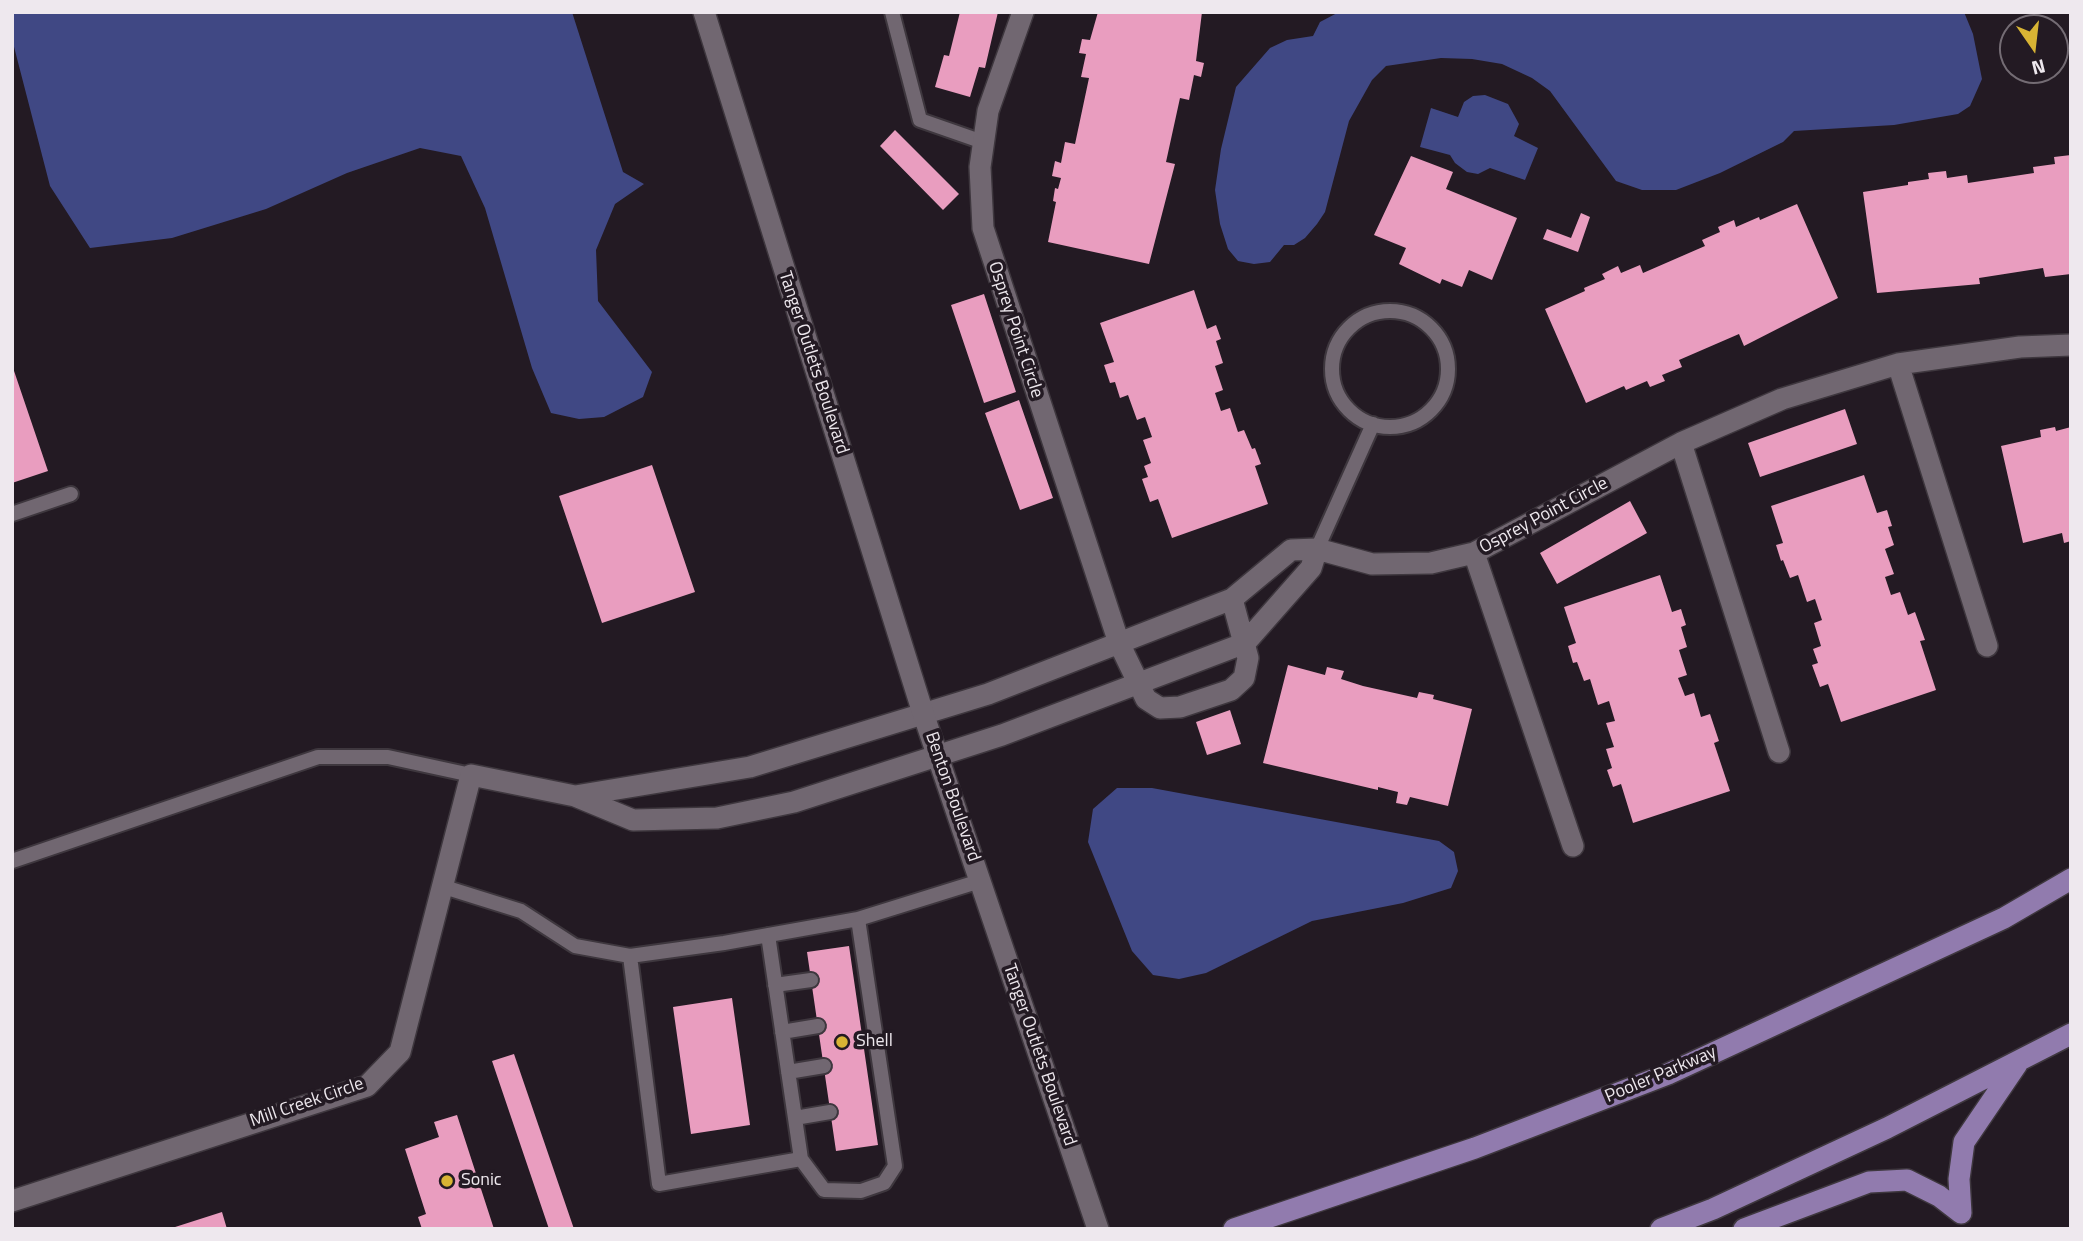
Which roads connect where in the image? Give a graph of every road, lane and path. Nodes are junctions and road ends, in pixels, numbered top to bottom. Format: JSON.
{"nodes":[{"id":1,"x":704,"y":12,"type":"edge"},
{"id":2,"x":892,"y":12,"type":"edge"},
{"id":3,"x":1023,"y":12,"type":"edge"},
{"id":4,"x":983,"y":142,"type":"junction"},
{"id":5,"x":2071,"y":345,"type":"edge"},
{"id":6,"x":1898,"y":364,"type":"junction"},
{"id":7,"x":1373,"y":424,"type":"junction"},
{"id":8,"x":1681,"y":443,"type":"junction"},
{"id":9,"x":71,"y":494,"type":"dead end"},
{"id":10,"x":12,"y":514,"type":"edge"},
{"id":11,"x":1317,"y":549,"type":"junction"},
{"id":12,"x":1474,"y":553,"type":"junction"},
{"id":13,"x":1232,"y":599,"type":"junction"},
{"id":14,"x":1119,"y":643,"type":"junction"},
{"id":15,"x":1245,"y":643,"type":"junction"},
{"id":16,"x":1987,"y":646,"type":"dead end"},
{"id":17,"x":1136,"y":682,"type":"junction"},
{"id":18,"x":923,"y":713,"type":"junction"},
{"id":19,"x":1779,"y":752,"type":"dead end"},
{"id":20,"x":937,"y":754,"type":"junction"},
{"id":21,"x":471,"y":775,"type":"junction"},
{"id":22,"x":575,"y":796,"type":"junction"},
{"id":23,"x":1573,"y":846,"type":"dead end"},
{"id":24,"x":12,"y":861,"type":"edge"},
{"id":25,"x":2071,"y":879,"type":"edge"},
{"id":26,"x":980,"y":881,"type":"junction"},
{"id":27,"x":441,"y":886,"type":"junction"},
{"id":28,"x":858,"y":919,"type":"junction"},
{"id":29,"x":768,"y":935,"type":"junction"},
{"id":30,"x":630,"y":956,"type":"junction"},
{"id":31,"x":811,"y":981,"type":"dead end"},
{"id":32,"x":775,"y":985,"type":"junction"},
{"id":33,"x":818,"y":1026,"type":"dead end"},
{"id":34,"x":782,"y":1032,"type":"junction"},
{"id":35,"x":2071,"y":1034,"type":"edge"},
{"id":36,"x":2020,"y":1060,"type":"junction"},
{"id":37,"x":824,"y":1066,"type":"dead end"},
{"id":38,"x":788,"y":1072,"type":"junction"},
{"id":39,"x":831,"y":1112,"type":"dead end"},
{"id":40,"x":795,"y":1118,"type":"junction"},
{"id":41,"x":801,"y":1159,"type":"junction"},
{"id":42,"x":12,"y":1201,"type":"edge"},
{"id":43,"x":1964,"y":1221,"type":"edge"},
{"id":44,"x":1098,"y":1229,"type":"edge"},
{"id":45,"x":1234,"y":1229,"type":"edge"},
{"id":46,"x":1661,"y":1229,"type":"edge"},
{"id":47,"x":1744,"y":1229,"type":"edge"}],
"edges":[{"from":1,"to":18,"type":"street","name":"Tanger Outlets Boulevard"},
{"from":2,"to":4,"type":"lane"},
{"from":3,"to":4,"type":"street","name":"Osprey Point Circle"},
{"from":4,"to":14,"type":"street","name":"Osprey Point Circle"},
{"from":5,"to":6,"type":"street","name":"Osprey Point Circle"},
{"from":6,"to":8,"type":"street","name":"Osprey Point Circle"},
{"from":6,"to":16,"type":"street"},
{"from":7,"to":7,"type":"lane"},
{"from":7,"to":11,"type":"lane"},
{"from":8,"to":12,"type":"street","name":"Osprey Point Circle"},
{"from":8,"to":19,"type":"street"},
{"from":9,"to":10,"type":"lane"},
{"from":11,"to":12,"type":"street","name":"Osprey Point Circle"},
{"from":11,"to":13,"type":"street","name":"Osprey Point Circle"},
{"from":11,"to":15,"type":"street"},
{"from":12,"to":23,"type":"street"},
{"from":13,"to":14,"type":"street","name":"Osprey Point Circle"},
{"from":13,"to":15,"type":"street","name":"Osprey Point Circle"},
{"from":14,"to":17,"type":"street","name":"Osprey Point Circle"},
{"from":14,"to":18,"type":"street","name":"Osprey Point Circle"},
{"from":15,"to":17,"type":"street"},
{"from":15,"to":17,"type":"street","name":"Osprey Point Circle"},
{"from":17,"to":20,"type":"street"},
{"from":18,"to":20,"type":"street","name":"Benton Boulevard"},
{"from":18,"to":22,"type":"street","name":"Osprey Point Circle"},
{"from":20,"to":22,"type":"street"},
{"from":20,"to":26,"type":"street","name":"Benton Boulevard"},
{"from":21,"to":22,"type":"street"},
{"from":21,"to":24,"type":"lane"},
{"from":21,"to":27,"type":"street","name":"Mill Creek Circle"},
{"from":25,"to":45,"type":"main road","name":"Pooler Parkway"},
{"from":26,"to":28,"type":"lane"},
{"from":26,"to":44,"type":"street","name":"Tanger Outlets Boulevard"},
{"from":27,"to":30,"type":"lane"},
{"from":27,"to":42,"type":"street","name":"Mill Creek Circle"},
{"from":28,"to":29,"type":"lane"},
{"from":28,"to":41,"type":"lane"},
{"from":29,"to":30,"type":"lane"},
{"from":29,"to":32,"type":"lane"},
{"from":30,"to":41,"type":"lane"},
{"from":31,"to":32,"type":"lane"},
{"from":32,"to":34,"type":"lane"},
{"from":33,"to":34,"type":"lane"},
{"from":34,"to":38,"type":"lane"},
{"from":35,"to":36,"type":"main road"},
{"from":36,"to":43,"type":"main road"},
{"from":36,"to":46,"type":"main road"},
{"from":37,"to":38,"type":"lane"},
{"from":38,"to":40,"type":"lane"},
{"from":39,"to":40,"type":"lane"},
{"from":40,"to":41,"type":"lane"},
{"from":43,"to":47,"type":"main road"}]}
